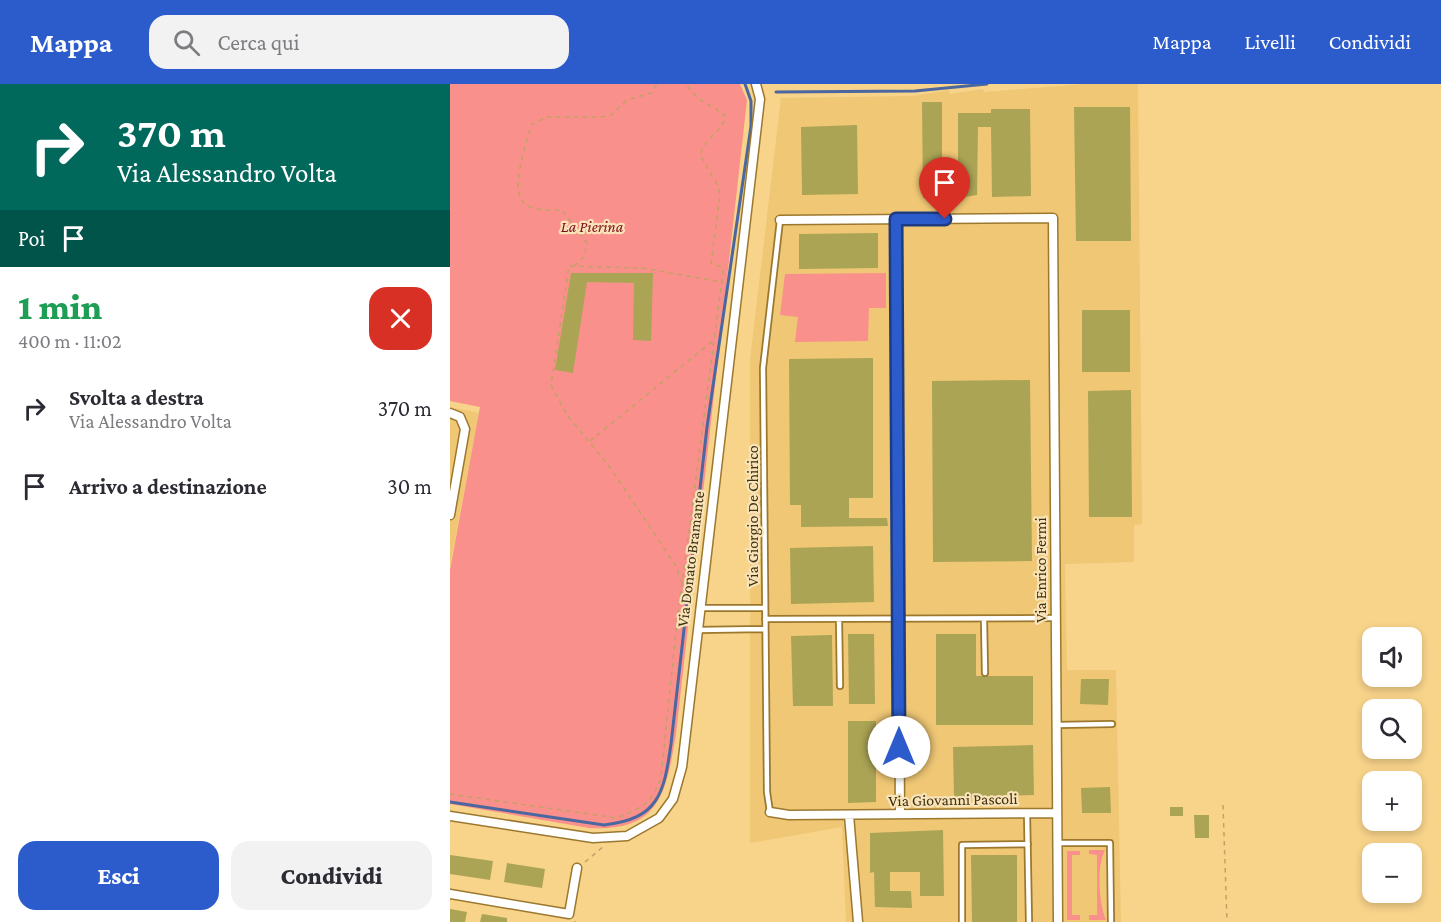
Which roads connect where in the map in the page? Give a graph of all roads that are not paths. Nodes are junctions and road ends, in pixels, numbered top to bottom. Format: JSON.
{"nodes":[{"id":1,"x":756,"y":84,"type":"edge"},
{"id":2,"x":896,"y":219,"type":"junction"},
{"id":3,"x":780,"y":220,"type":"joint"},
{"id":4,"x":450,"y":413,"type":"edge"},
{"id":5,"x":450,"y":515,"type":"edge"},
{"id":6,"x":699,"y":608,"type":"junction"},
{"id":7,"x":765,"y":608,"type":"junction"},
{"id":8,"x":1056,"y":618,"type":"junction"},
{"id":9,"x":839,"y":619,"type":"junction"},
{"id":10,"x":898,"y":619,"type":"junction"},
{"id":11,"x":984,"y":619,"type":"junction"},
{"id":12,"x":765,"y":620,"type":"junction"},
{"id":13,"x":765,"y":629,"type":"junction"},
{"id":14,"x":697,"y":630,"type":"junction"},
{"id":15,"x":985,"y":673,"type":"dead end"},
{"id":16,"x":840,"y":686,"type":"dead end"},
{"id":17,"x":1112,"y":724,"type":"dead end"},
{"id":18,"x":1057,"y":725,"type":"junction"},
{"id":19,"x":770,"y":812,"type":"joint"},
{"id":20,"x":1027,"y":813,"type":"junction"},
{"id":21,"x":1057,"y":813,"type":"junction"},
{"id":22,"x":900,"y":814,"type":"junction"},
{"id":23,"x":849,"y":815,"type":"junction"},
{"id":24,"x":450,"y":816,"type":"edge"},
{"id":25,"x":1057,"y":843,"type":"junction"},
{"id":26,"x":1028,"y":844,"type":"junction"},
{"id":27,"x":577,"y":868,"type":"road end"},
{"id":28,"x":450,"y":894,"type":"edge"},
{"id":29,"x":858,"y":922,"type":"edge"},
{"id":30,"x":963,"y":922,"type":"edge"},
{"id":31,"x":1029,"y":922,"type":"edge"},
{"id":32,"x":1058,"y":922,"type":"edge"},
{"id":33,"x":1111,"y":922,"type":"edge"}],
"edges":[{"from":1,"to":6,"type":"street","name":"Via Donato Bramante"},
{"from":2,"to":3,"type":"street"},
{"from":2,"to":8,"type":"street","name":"Via Enrico Fermi"},
{"from":2,"to":10,"type":"street"},
{"from":3,"to":7,"type":"lane","name":"Via Giorgio De Chirico"},
{"from":4,"to":5,"type":"street"},
{"from":6,"to":7,"type":"lane"},
{"from":6,"to":14,"type":"street","name":"Via Donato Bramante"},
{"from":7,"to":12,"type":"lane","name":"Via Giorgio De Chirico"},
{"from":8,"to":11,"type":"lane"},
{"from":8,"to":18,"type":"street","name":"Via Enrico Fermi"},
{"from":9,"to":10,"type":"lane"},
{"from":9,"to":12,"type":"lane"},
{"from":9,"to":16,"type":"lane"},
{"from":10,"to":11,"type":"lane"},
{"from":10,"to":22,"type":"street"},
{"from":11,"to":15,"type":"lane"},
{"from":12,"to":13,"type":"lane","name":"Via Giorgio De Chirico"},
{"from":13,"to":14,"type":"lane"},
{"from":13,"to":19,"type":"lane","name":"Via Giorgio De Chirico"},
{"from":14,"to":24,"type":"street","name":"Via Donato Bramante"},
{"from":17,"to":18,"type":"lane"},
{"from":18,"to":21,"type":"street","name":"Via Enrico Fermi"},
{"from":19,"to":23,"type":"street","name":"Via Giovanni Pascoli"},
{"from":20,"to":21,"type":"street","name":"Via Giovanni Pascoli"},
{"from":20,"to":22,"type":"street","name":"Via Giovanni Pascoli"},
{"from":20,"to":26,"type":"lane"},
{"from":21,"to":25,"type":"street","name":"Via Enrico Fermi"},
{"from":22,"to":23,"type":"street","name":"Via Giovanni Pascoli"},
{"from":23,"to":29,"type":"street"},
{"from":25,"to":32,"type":"street","name":"Via Enrico Fermi"},
{"from":25,"to":33,"type":"lane"},
{"from":26,"to":30,"type":"lane"},
{"from":26,"to":31,"type":"lane"},
{"from":27,"to":28,"type":"street"}]}
